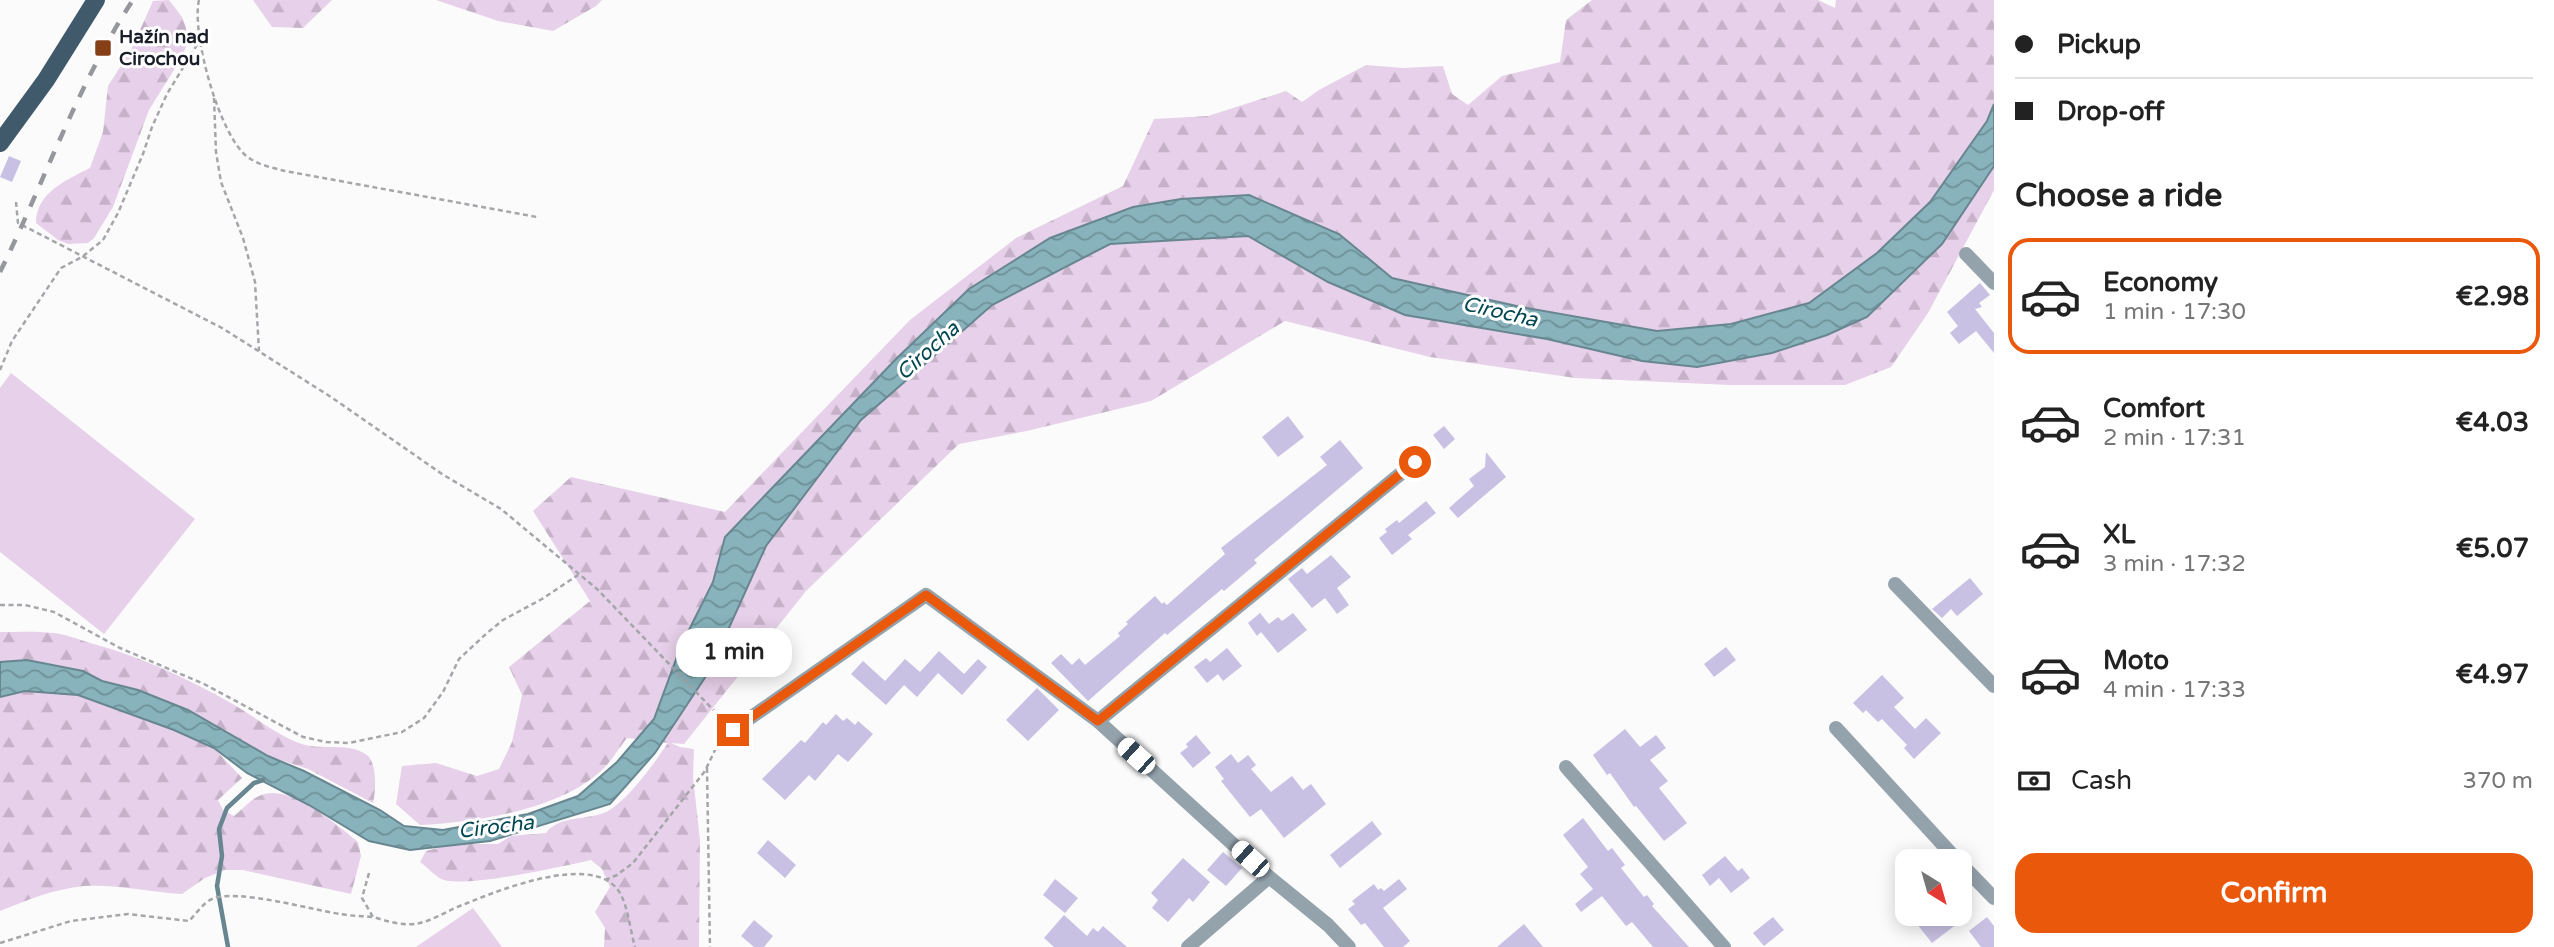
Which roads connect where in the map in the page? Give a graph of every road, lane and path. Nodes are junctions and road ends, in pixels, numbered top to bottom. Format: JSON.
{"nodes":[{"id":1,"x":96,"y":0,"type":"edge"},
{"id":2,"x":198,"y":0,"type":"edge"},
{"id":3,"x":200,"y":40,"type":"junction"},
{"id":4,"x":214,"y":95,"type":"junction"},
{"id":5,"x":0,"y":143,"type":"edge"},
{"id":6,"x":16,"y":202,"type":"dead end"},
{"id":7,"x":537,"y":216,"type":"dead end"},
{"id":8,"x":1966,"y":254,"type":"dead end"},
{"id":9,"x":82,"y":257,"type":"junction"},
{"id":10,"x":1994,"y":283,"type":"edge"},
{"id":11,"x":259,"y":351,"type":"junction"},
{"id":12,"x":0,"y":370,"type":"edge"},
{"id":13,"x":1415,"y":462,"type":"dead end"},
{"id":14,"x":578,"y":575,"type":"junction"},
{"id":15,"x":1895,"y":584,"type":"dead end"},
{"id":16,"x":0,"y":605,"type":"edge"},
{"id":17,"x":1994,"y":685,"type":"edge"},
{"id":18,"x":719,"y":716,"type":"dead end"},
{"id":19,"x":1098,"y":721,"type":"junction"},
{"id":20,"x":1836,"y":728,"type":"dead end"},
{"id":21,"x":733,"y":730,"type":"joint"},
{"id":22,"x":707,"y":766,"type":"junction"},
{"id":23,"x":1566,"y":767,"type":"dead end"},
{"id":24,"x":1947,"y":849,"type":"edge"},
{"id":25,"x":369,"y":873,"type":"dead end"},
{"id":26,"x":1972,"y":875,"type":"edge"},
{"id":27,"x":1269,"y":877,"type":"junction"},
{"id":28,"x":605,"y":880,"type":"junction"},
{"id":29,"x":1994,"y":898,"type":"edge"},
{"id":30,"x":373,"y":917,"type":"junction"},
{"id":31,"x":0,"y":943,"type":"edge"},
{"id":32,"x":635,"y":947,"type":"edge"},
{"id":33,"x":710,"y":947,"type":"edge"},
{"id":34,"x":1188,"y":947,"type":"edge"},
{"id":35,"x":1349,"y":947,"type":"edge"},
{"id":36,"x":1724,"y":947,"type":"edge"}],
"edges":[{"from":1,"to":5,"type":"main road"},
{"from":2,"to":3,"type":"path"},
{"from":3,"to":4,"type":"path"},
{"from":3,"to":9,"type":"path"},
{"from":4,"to":7,"type":"path"},
{"from":4,"to":11,"type":"path"},
{"from":6,"to":9,"type":"path"},
{"from":8,"to":10,"type":"street"},
{"from":9,"to":11,"type":"path"},
{"from":9,"to":12,"type":"path"},
{"from":11,"to":14,"type":"path"},
{"from":13,"to":19,"type":"street"},
{"from":14,"to":16,"type":"path"},
{"from":14,"to":18,"type":"path"},
{"from":15,"to":17,"type":"street"},
{"from":19,"to":21,"type":"street"},
{"from":19,"to":27,"type":"street"},
{"from":20,"to":24,"type":"street"},
{"from":21,"to":22,"type":"path"},
{"from":22,"to":28,"type":"path"},
{"from":22,"to":33,"type":"path"},
{"from":23,"to":36,"type":"street"},
{"from":25,"to":30,"type":"path"},
{"from":26,"to":29,"type":"street"},
{"from":27,"to":34,"type":"street"},
{"from":27,"to":35,"type":"street"},
{"from":28,"to":30,"type":"path"},
{"from":28,"to":32,"type":"path"},
{"from":30,"to":31,"type":"path"}]}
